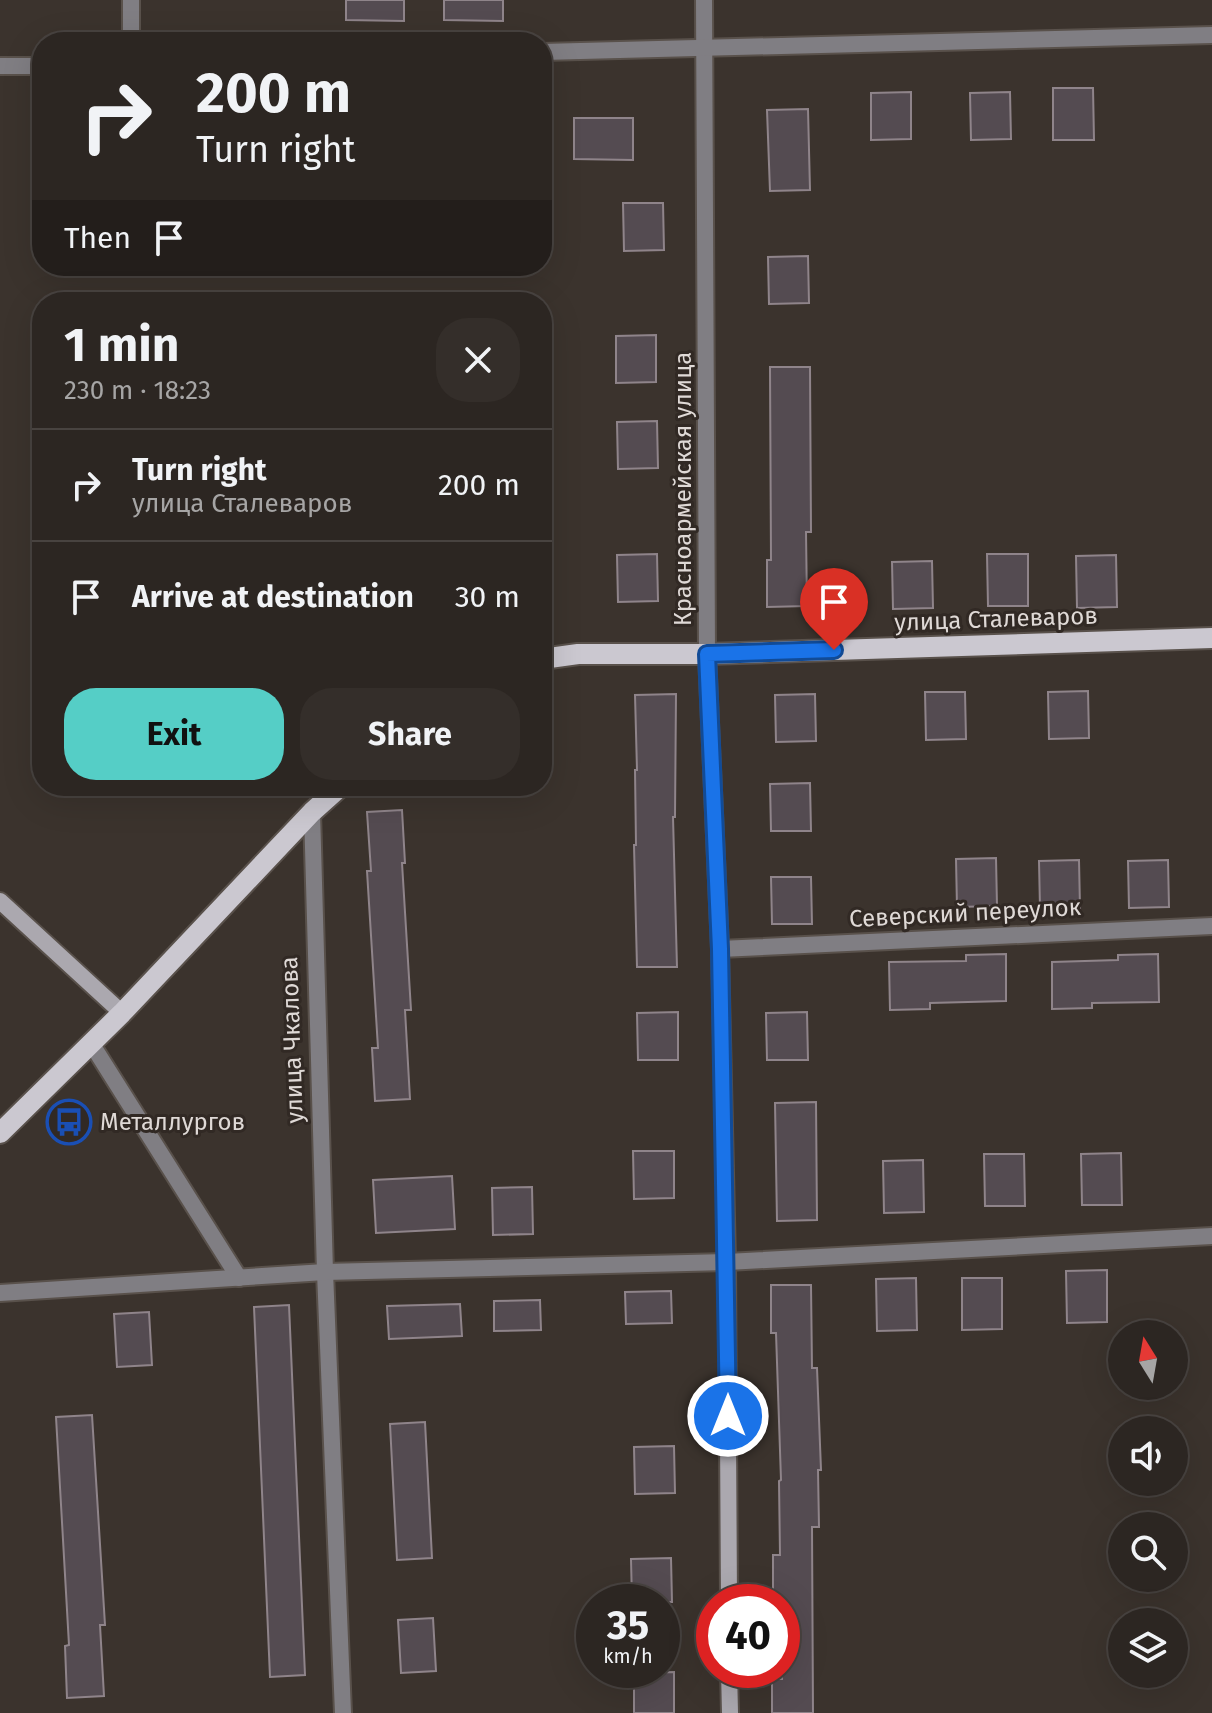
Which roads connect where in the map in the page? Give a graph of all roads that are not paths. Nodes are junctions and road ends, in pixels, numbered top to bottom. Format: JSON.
{"nodes":[{"id":1,"x":131,"y":0,"type":"edge"},
{"id":2,"x":704,"y":0,"type":"edge"},
{"id":3,"x":131,"y":32,"type":"edge"},
{"id":4,"x":1212,"y":35,"type":"edge"},
{"id":5,"x":704,"y":47,"type":"junction"},
{"id":6,"x":552,"y":52,"type":"edge"},
{"id":7,"x":0,"y":66,"type":"edge"},
{"id":8,"x":32,"y":66,"type":"edge"},
{"id":9,"x":1212,"y":638,"type":"edge"},
{"id":10,"x":707,"y":654,"type":"junction"},
{"id":11,"x":552,"y":658,"type":"edge"},
{"id":12,"x":330,"y":796,"type":"edge"},
{"id":13,"x":312,"y":812,"type":"junction"},
{"id":14,"x":0,"y":901,"type":"edge"},
{"id":15,"x":1212,"y":926,"type":"edge"},
{"id":16,"x":720,"y":949,"type":"junction"},
{"id":17,"x":122,"y":1013,"type":"junction"},
{"id":18,"x":91,"y":1043,"type":"junction"},
{"id":19,"x":0,"y":1133,"type":"edge"},
{"id":20,"x":1212,"y":1236,"type":"edge"},
{"id":21,"x":727,"y":1262,"type":"junction"},
{"id":22,"x":325,"y":1272,"type":"junction"},
{"id":23,"x":239,"y":1278,"type":"junction"},
{"id":24,"x":0,"y":1293,"type":"edge"},
{"id":25,"x":729,"y":1584,"type":"edge"},
{"id":26,"x":729,"y":1688,"type":"edge"},
{"id":27,"x":343,"y":1713,"type":"edge"},
{"id":28,"x":730,"y":1713,"type":"edge"}],
"edges":[{"from":1,"to":3,"type":"street"},
{"from":2,"to":5,"type":"street","name":"Красноармейская улица"},
{"from":4,"to":5,"type":"street"},
{"from":5,"to":6,"type":"street"},
{"from":5,"to":10,"type":"street","name":"Красноармейская улица"},
{"from":7,"to":8,"type":"street"},
{"from":9,"to":10,"type":"main road","name":"улица Сталеваров"},
{"from":10,"to":11,"type":"main road","name":"улица Сталеваров"},
{"from":10,"to":16,"type":"street","name":"Красноармейская улица"},
{"from":12,"to":13,"type":"main road"},
{"from":13,"to":17,"type":"main road"},
{"from":13,"to":22,"type":"street","name":"улица Чкалова"},
{"from":14,"to":17,"type":"street"},
{"from":15,"to":16,"type":"street","name":"Северский переулок"},
{"from":16,"to":21,"type":"street","name":"Красноармейская улица"},
{"from":17,"to":18,"type":"main road"},
{"from":18,"to":19,"type":"main road"},
{"from":18,"to":23,"type":"street"},
{"from":20,"to":21,"type":"street"},
{"from":21,"to":22,"type":"street"},
{"from":21,"to":25,"type":"street","name":"Красноармейская улица"},
{"from":22,"to":23,"type":"street"},
{"from":22,"to":27,"type":"street","name":"улица Чкалова"},
{"from":23,"to":24,"type":"street"},
{"from":26,"to":28,"type":"street"}]}
